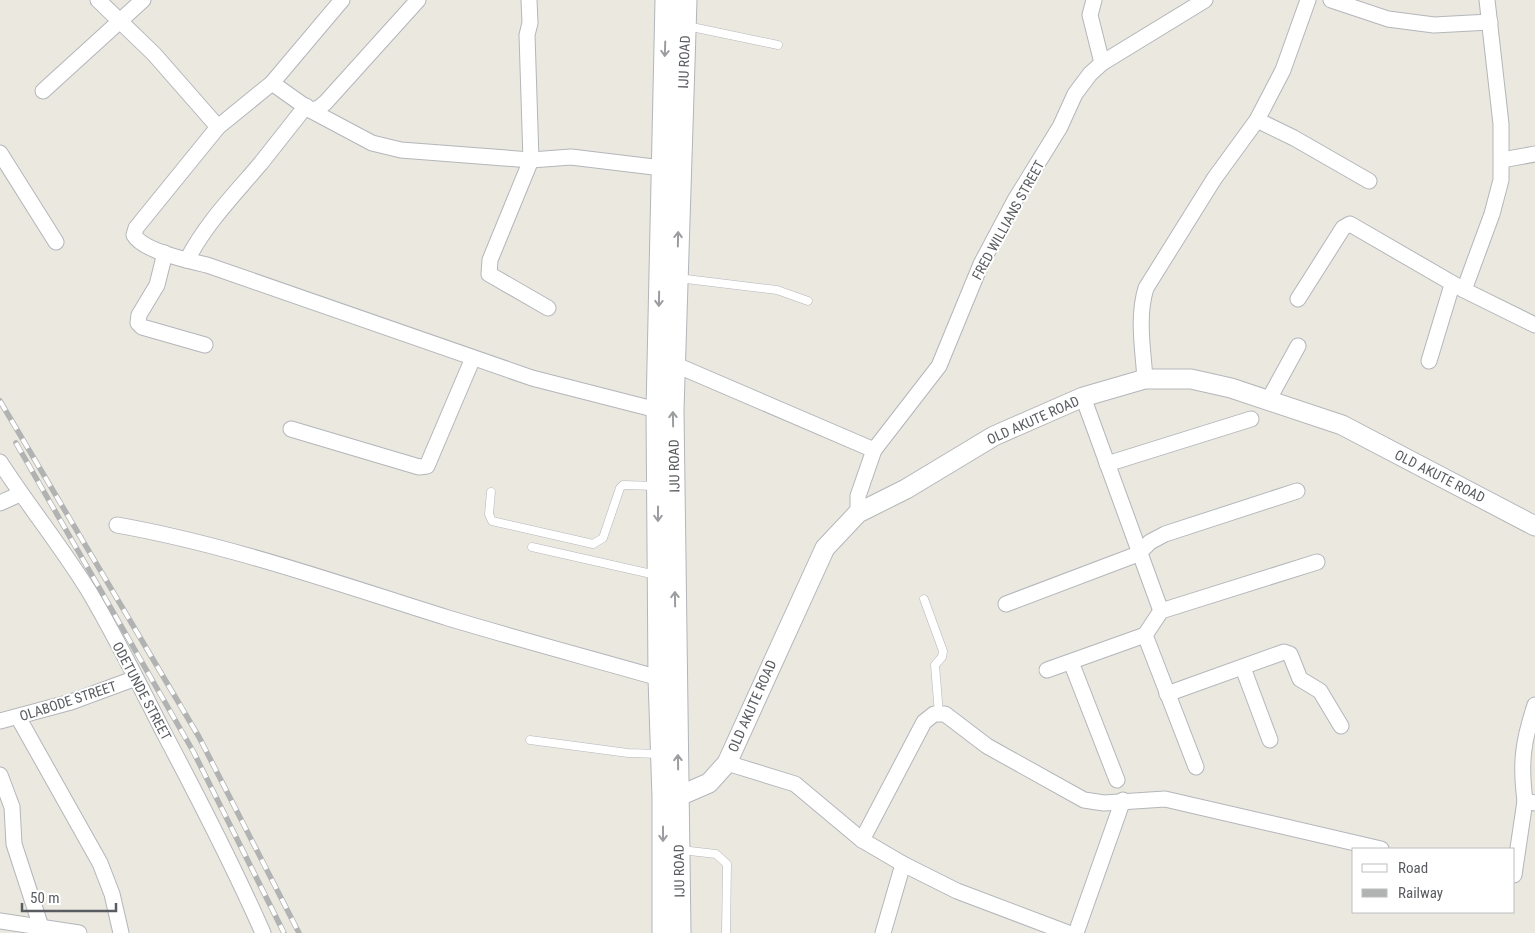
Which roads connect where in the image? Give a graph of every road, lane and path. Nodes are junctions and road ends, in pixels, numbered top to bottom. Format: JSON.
{"nodes":[{"id":1,"x":98,"y":0,"type":"edge"},
{"id":2,"x":143,"y":0,"type":"edge"},
{"id":3,"x":342,"y":0,"type":"edge"},
{"id":4,"x":418,"y":0,"type":"edge"},
{"id":5,"x":529,"y":0,"type":"edge"},
{"id":6,"x":666,"y":0,"type":"edge"},
{"id":7,"x":686,"y":0,"type":"edge"},
{"id":8,"x":1094,"y":0,"type":"edge"},
{"id":9,"x":1205,"y":0,"type":"edge"},
{"id":10,"x":1308,"y":0,"type":"edge"},
{"id":11,"x":1331,"y":0,"type":"edge"},
{"id":12,"x":1487,"y":0,"type":"edge"},
{"id":13,"x":121,"y":21,"type":"junction"},
{"id":14,"x":1490,"y":22,"type":"junction"},
{"id":15,"x":685,"y":26,"type":"junction"},
{"id":16,"x":778,"y":45,"type":"dead end"},
{"id":17,"x":1102,"y":62,"type":"junction"},
{"id":18,"x":272,"y":84,"type":"junction"},
{"id":19,"x":43,"y":91,"type":"dead end"},
{"id":20,"x":308,"y":108,"type":"junction"},
{"id":21,"x":1256,"y":120,"type":"junction"},
{"id":22,"x":218,"y":127,"type":"junction"},
{"id":23,"x":0,"y":153,"type":"edge"},
{"id":24,"x":1535,"y":154,"type":"edge"},
{"id":25,"x":532,"y":160,"type":"junction"},
{"id":26,"x":1502,"y":160,"type":"junction"},
{"id":27,"x":662,"y":168,"type":"junction"},
{"id":28,"x":1369,"y":181,"type":"dead end"},
{"id":29,"x":56,"y":242,"type":"dead end"},
{"id":30,"x":165,"y":253,"type":"junction"},
{"id":31,"x":187,"y":260,"type":"junction"},
{"id":32,"x":678,"y":278,"type":"junction"},
{"id":33,"x":1458,"y":287,"type":"junction"},
{"id":34,"x":1298,"y":299,"type":"dead end"},
{"id":35,"x":808,"y":301,"type":"dead end"},
{"id":36,"x":548,"y":308,"type":"dead end"},
{"id":37,"x":1535,"y":325,"type":"edge"},
{"id":38,"x":205,"y":345,"type":"dead end"},
{"id":39,"x":1298,"y":346,"type":"dead end"},
{"id":40,"x":473,"y":358,"type":"junction"},
{"id":41,"x":1429,"y":361,"type":"dead end"},
{"id":42,"x":676,"y":365,"type":"junction"},
{"id":43,"x":1145,"y":379,"type":"junction"},
{"id":44,"x":1083,"y":397,"type":"junction"},
{"id":45,"x":1269,"y":400,"type":"junction"},
{"id":46,"x":657,"y":410,"type":"junction"},
{"id":47,"x":1252,"y":419,"type":"dead end"},
{"id":48,"x":291,"y":429,"type":"dead end"},
{"id":49,"x":874,"y":450,"type":"junction"},
{"id":50,"x":0,"y":462,"type":"edge"},
{"id":51,"x":1107,"y":464,"type":"junction"},
{"id":52,"x":666,"y":486,"type":"junction"},
{"id":53,"x":491,"y":492,"type":"dead end"},
{"id":54,"x":1297,"y":492,"type":"dead end"},
{"id":55,"x":20,"y":494,"type":"junction"},
{"id":56,"x":0,"y":503,"type":"edge"},
{"id":57,"x":858,"y":514,"type":"junction"},
{"id":58,"x":118,"y":525,"type":"dead end"},
{"id":59,"x":1535,"y":526,"type":"edge"},
{"id":60,"x":532,"y":548,"type":"dead end"},
{"id":61,"x":1138,"y":554,"type":"junction"},
{"id":62,"x":1317,"y":562,"type":"dead end"},
{"id":63,"x":658,"y":576,"type":"junction"},
{"id":64,"x":924,"y":599,"type":"dead end"},
{"id":65,"x":1006,"y":604,"type":"dead end"},
{"id":66,"x":1161,"y":611,"type":"junction"},
{"id":67,"x":1145,"y":635,"type":"junction"},
{"id":68,"x":1071,"y":662,"type":"junction"},
{"id":69,"x":1243,"y":668,"type":"junction"},
{"id":70,"x":1047,"y":670,"type":"dead end"},
{"id":71,"x":136,"y":678,"type":"junction"},
{"id":72,"x":659,"y":678,"type":"junction"},
{"id":73,"x":1167,"y":694,"type":"junction"},
{"id":74,"x":1535,"y":705,"type":"edge"},
{"id":75,"x":939,"y":714,"type":"junction"},
{"id":76,"x":1,"y":717,"type":"edge"},
{"id":77,"x":18,"y":717,"type":"junction"},
{"id":78,"x":1340,"y":726,"type":"dead end"},
{"id":79,"x":1531,"y":734,"type":"edge"},
{"id":80,"x":530,"y":740,"type":"dead end"},
{"id":81,"x":1270,"y":740,"type":"dead end"},
{"id":82,"x":662,"y":754,"type":"junction"},
{"id":83,"x":727,"y":763,"type":"junction"},
{"id":84,"x":1196,"y":767,"type":"dead end"},
{"id":85,"x":0,"y":775,"type":"edge"},
{"id":86,"x":1117,"y":780,"type":"dead end"},
{"id":87,"x":679,"y":796,"type":"junction"},
{"id":88,"x":1123,"y":800,"type":"junction"},
{"id":89,"x":1530,"y":802,"type":"edge"},
{"id":90,"x":862,"y":840,"type":"junction"},
{"id":91,"x":1377,"y":848,"type":"edge"},
{"id":92,"x":679,"y":850,"type":"junction"},
{"id":93,"x":903,"y":864,"type":"junction"},
{"id":94,"x":1515,"y":870,"type":"edge"},
{"id":95,"x":0,"y":921,"type":"edge"},
{"id":96,"x":42,"y":931,"type":"edge"},
{"id":97,"x":79,"y":933,"type":"edge"},
{"id":98,"x":120,"y":933,"type":"edge"},
{"id":99,"x":263,"y":933,"type":"edge"},
{"id":100,"x":663,"y":933,"type":"edge"},
{"id":101,"x":680,"y":933,"type":"edge"},
{"id":102,"x":726,"y":933,"type":"edge"},
{"id":103,"x":883,"y":933,"type":"edge"},
{"id":104,"x":1068,"y":933,"type":"edge"},
{"id":105,"x":1076,"y":933,"type":"edge"}],
"edges":[{"from":1,"to":13,"type":"street"},
{"from":2,"to":13,"type":"street"},
{"from":3,"to":18,"type":"street"},
{"from":4,"to":20,"type":"street"},
{"from":5,"to":25,"type":"street"},
{"from":6,"to":27,"type":"main road","name":"IJU ROAD","one_way":true},
{"from":7,"to":15,"type":"main road","name":"IJU ROAD"},
{"from":8,"to":17,"type":"street"},
{"from":9,"to":17,"type":"street","name":"FRED WILLIANS STREET"},
{"from":10,"to":21,"type":"street"},
{"from":11,"to":14,"type":"street"},
{"from":12,"to":14,"type":"street"},
{"from":13,"to":19,"type":"street"},
{"from":13,"to":22,"type":"street"},
{"from":14,"to":26,"type":"street"},
{"from":15,"to":16,"type":"lane"},
{"from":32,"to":15,"type":"main road","name":"IJU ROAD","one_way":true},
{"from":17,"to":49,"type":"street","name":"FRED WILLIANS STREET"},
{"from":18,"to":20,"type":"street"},
{"from":18,"to":22,"type":"street"},
{"from":20,"to":25,"type":"street"},
{"from":20,"to":31,"type":"street"},
{"from":21,"to":28,"type":"street"},
{"from":21,"to":43,"type":"street"},
{"from":22,"to":30,"type":"street"},
{"from":23,"to":29,"type":"street"},
{"from":24,"to":26,"type":"street"},
{"from":25,"to":27,"type":"street"},
{"from":25,"to":36,"type":"street"},
{"from":26,"to":33,"type":"street"},
{"from":27,"to":46,"type":"main road","name":"IJU ROAD","one_way":true},
{"from":30,"to":31,"type":"street"},
{"from":30,"to":38,"type":"street"},
{"from":31,"to":40,"type":"street"},
{"from":32,"to":35,"type":"lane"},
{"from":32,"to":42,"type":"main road","name":"IJU ROAD"},
{"from":33,"to":34,"type":"street"},
{"from":33,"to":37,"type":"street"},
{"from":33,"to":41,"type":"street"},
{"from":39,"to":45,"type":"street"},
{"from":40,"to":46,"type":"street"},
{"from":40,"to":48,"type":"street"},
{"from":42,"to":49,"type":"street"},
{"from":52,"to":42,"type":"main road","name":"IJU ROAD","one_way":true},
{"from":43,"to":44,"type":"street","name":"OLD AKUTE ROAD"},
{"from":43,"to":45,"type":"street","name":"OLD AKUTE ROAD"},
{"from":44,"to":51,"type":"street"},
{"from":44,"to":57,"type":"street","name":"OLD AKUTE ROAD"},
{"from":45,"to":59,"type":"street","name":"OLD AKUTE ROAD"},
{"from":46,"to":52,"type":"main road","name":"IJU ROAD"},
{"from":47,"to":51,"type":"street"},
{"from":49,"to":57,"type":"street","name":"FRED WILLIANS STREET"},
{"from":50,"to":55,"type":"street","name":"ODETUNDE STREET"},
{"from":51,"to":61,"type":"street"},
{"from":52,"to":53,"type":"lane"},
{"from":52,"to":63,"type":"main road","name":"IJU ROAD","one_way":true},
{"from":87,"to":52,"type":"main road","name":"IJU ROAD","one_way":true},
{"from":54,"to":61,"type":"street"},
{"from":55,"to":56,"type":"street"},
{"from":55,"to":71,"type":"street","name":"ODETUNDE STREET"},
{"from":57,"to":83,"type":"street","name":"OLD AKUTE ROAD"},
{"from":58,"to":72,"type":"street"},
{"from":60,"to":63,"type":"lane"},
{"from":61,"to":65,"type":"street"},
{"from":61,"to":66,"type":"street"},
{"from":62,"to":66,"type":"street"},
{"from":63,"to":72,"type":"main road","name":"IJU ROAD"},
{"from":64,"to":75,"type":"lane"},
{"from":66,"to":67,"type":"street"},
{"from":67,"to":68,"type":"street"},
{"from":67,"to":73,"type":"street"},
{"from":68,"to":70,"type":"street"},
{"from":68,"to":86,"type":"street"},
{"from":69,"to":73,"type":"street"},
{"from":69,"to":78,"type":"street"},
{"from":69,"to":81,"type":"street"},
{"from":71,"to":77,"type":"street","name":"OLABODE STREET"},
{"from":71,"to":99,"type":"street","name":"ODETUNDE STREET"},
{"from":72,"to":82,"type":"main road","name":"IJU ROAD"},
{"from":73,"to":84,"type":"street"},
{"from":74,"to":79,"type":"street"},
{"from":75,"to":88,"type":"street"},
{"from":75,"to":90,"type":"street"},
{"from":76,"to":77,"type":"street","name":"OLABODE STREET"},
{"from":77,"to":98,"type":"street"},
{"from":79,"to":89,"type":"street"},
{"from":80,"to":82,"type":"lane"},
{"from":82,"to":100,"type":"main road","name":"IJU ROAD","one_way":true},
{"from":83,"to":87,"type":"street","name":"OLD AKUTE ROAD"},
{"from":83,"to":90,"type":"street"},
{"from":85,"to":96,"type":"street"},
{"from":87,"to":92,"type":"main road","name":"IJU ROAD"},
{"from":88,"to":91,"type":"street"},
{"from":88,"to":105,"type":"street"},
{"from":89,"to":94,"type":"street"},
{"from":90,"to":93,"type":"street"},
{"from":92,"to":101,"type":"main road","name":"IJU ROAD"},
{"from":92,"to":102,"type":"lane"},
{"from":93,"to":103,"type":"street"},
{"from":93,"to":104,"type":"street"},
{"from":95,"to":96,"type":"street"},
{"from":96,"to":97,"type":"street"}]}
